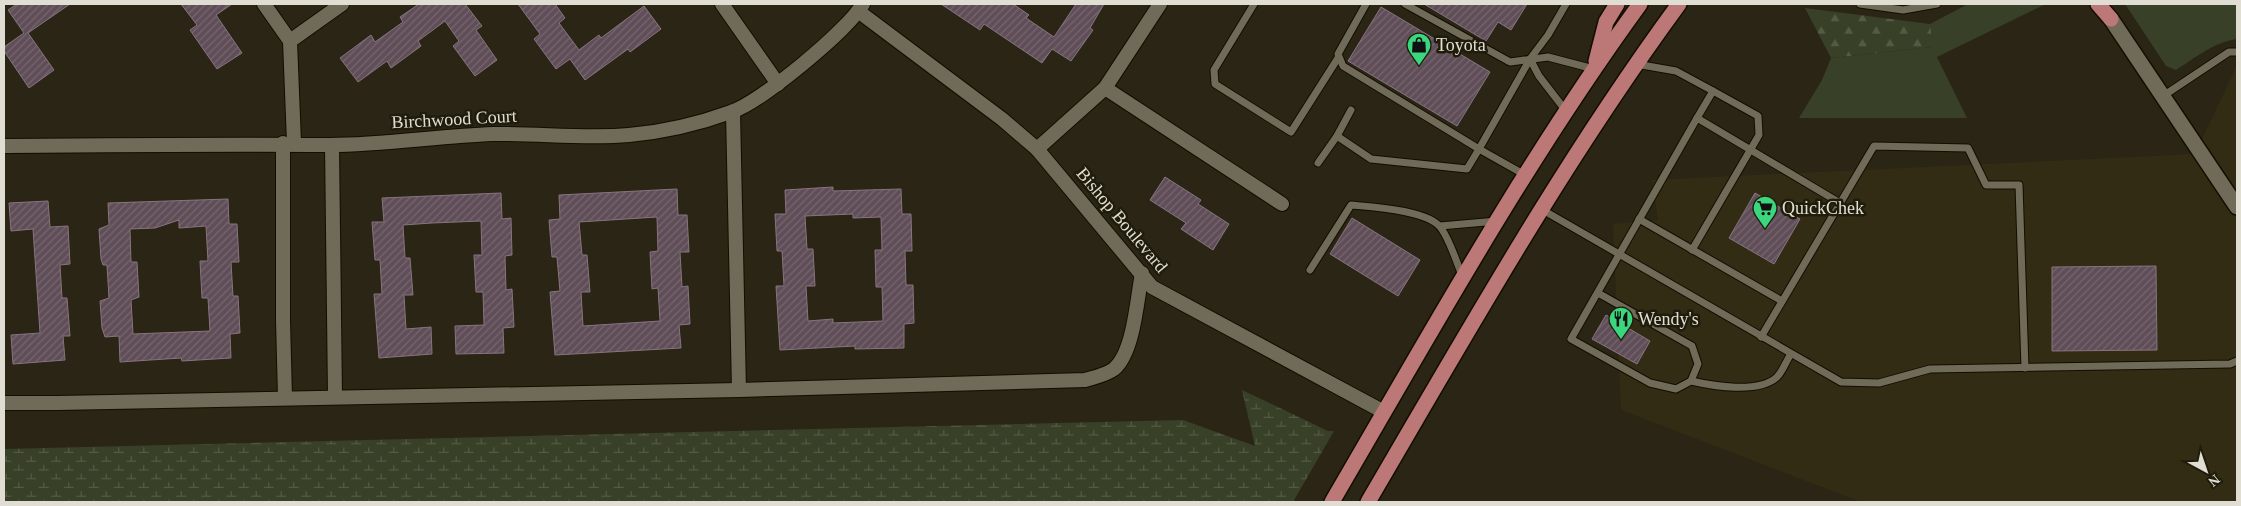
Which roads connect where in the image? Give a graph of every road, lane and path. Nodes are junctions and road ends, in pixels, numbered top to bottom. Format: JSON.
{"nodes":[{"id":1,"x":264,"y":4,"type":"edge"},
{"id":2,"x":342,"y":4,"type":"edge"},
{"id":3,"x":722,"y":4,"type":"edge"},
{"id":4,"x":1160,"y":4,"type":"edge"},
{"id":5,"x":1254,"y":4,"type":"edge"},
{"id":6,"x":1366,"y":4,"type":"edge"},
{"id":7,"x":1405,"y":4,"type":"edge"},
{"id":8,"x":1566,"y":4,"type":"edge"},
{"id":9,"x":1616,"y":4,"type":"edge"},
{"id":10,"x":1640,"y":4,"type":"edge"},
{"id":11,"x":1679,"y":4,"type":"edge"},
{"id":12,"x":1684,"y":4,"type":"edge"},
{"id":13,"x":1860,"y":4,"type":"edge"},
{"id":14,"x":1937,"y":4,"type":"edge"},
{"id":15,"x":2100,"y":4,"type":"edge"},
{"id":16,"x":860,"y":8,"type":"edge"},
{"id":17,"x":2111,"y":19,"type":"joint"},
{"id":18,"x":1665,"y":23,"type":"junction"},
{"id":19,"x":290,"y":41,"type":"junction"},
{"id":20,"x":2237,"y":52,"type":"edge"},
{"id":21,"x":1338,"y":58,"type":"junction"},
{"id":22,"x":1530,"y":59,"type":"junction"},
{"id":23,"x":1636,"y":64,"type":"junction"},
{"id":24,"x":1594,"y":69,"type":"junction"},
{"id":25,"x":778,"y":84,"type":"junction"},
{"id":26,"x":1105,"y":88,"type":"junction"},
{"id":27,"x":1713,"y":91,"type":"junction"},
{"id":28,"x":2163,"y":96,"type":"junction"},
{"id":29,"x":1351,"y":110,"type":"dead end"},
{"id":30,"x":1566,"y":111,"type":"junction"},
{"id":31,"x":733,"y":112,"type":"junction"},
{"id":32,"x":1697,"y":118,"type":"junction"},
{"id":33,"x":1337,"y":136,"type":"junction"},
{"id":34,"x":289,"y":143,"type":"junction"},
{"id":35,"x":332,"y":144,"type":"junction"},
{"id":36,"x":4,"y":146,"type":"edge"},
{"id":37,"x":1037,"y":149,"type":"junction"},
{"id":38,"x":1479,"y":149,"type":"junction"},
{"id":39,"x":1750,"y":151,"type":"junction"},
{"id":40,"x":1318,"y":164,"type":"dead end"},
{"id":41,"x":1526,"y":175,"type":"junction"},
{"id":42,"x":1840,"y":202,"type":"junction"},
{"id":43,"x":1282,"y":204,"type":"dead end"},
{"id":44,"x":2237,"y":207,"type":"edge"},
{"id":45,"x":1541,"y":209,"type":"junction"},
{"id":46,"x":1639,"y":220,"type":"junction"},
{"id":47,"x":1497,"y":221,"type":"junction"},
{"id":48,"x":1440,"y":226,"type":"junction"},
{"id":49,"x":1692,"y":250,"type":"junction"},
{"id":50,"x":1619,"y":255,"type":"junction"},
{"id":51,"x":1310,"y":270,"type":"dead end"},
{"id":52,"x":1142,"y":274,"type":"junction"},
{"id":53,"x":1463,"y":278,"type":"junction"},
{"id":54,"x":1598,"y":293,"type":"junction"},
{"id":55,"x":1782,"y":301,"type":"junction"},
{"id":56,"x":1761,"y":336,"type":"junction"},
{"id":57,"x":1791,"y":354,"type":"junction"},
{"id":58,"x":2237,"y":362,"type":"edge"},
{"id":59,"x":2025,"y":368,"type":"junction"},
{"id":60,"x":1691,"y":381,"type":"junction"},
{"id":61,"x":739,"y":390,"type":"junction"},
{"id":62,"x":335,"y":397,"type":"junction"},
{"id":63,"x":286,"y":398,"type":"junction"},
{"id":64,"x":4,"y":402,"type":"edge"},
{"id":65,"x":1384,"y":412,"type":"junction"},
{"id":66,"x":1332,"y":502,"type":"edge"},
{"id":67,"x":1368,"y":502,"type":"edge"}],
"edges":[{"from":1,"to":19,"type":"street"},
{"from":2,"to":19,"type":"street"},
{"from":3,"to":25,"type":"street"},
{"from":4,"to":26,"type":"street"},
{"from":5,"to":21,"type":"lane"},
{"from":6,"to":21,"type":"lane"},
{"from":7,"to":22,"type":"lane"},
{"from":8,"to":22,"type":"lane"},
{"from":9,"to":24,"type":"highway"},
{"from":10,"to":24,"type":"highway"},
{"from":11,"to":18,"type":"highway"},
{"from":12,"to":18,"type":"highway"},
{"from":13,"to":14,"type":"lane"},
{"from":15,"to":17,"type":"highway"},
{"from":16,"to":25,"type":"street","name":"Birchwood Court"},
{"from":16,"to":37,"type":"street","name":"Bishop Boulevard"},
{"from":17,"to":28,"type":"main road"},
{"from":18,"to":23,"type":"highway"},
{"from":19,"to":34,"type":"street"},
{"from":20,"to":28,"type":"lane"},
{"from":21,"to":38,"type":"lane"},
{"from":22,"to":24,"type":"lane"},
{"from":22,"to":30,"type":"lane"},
{"from":22,"to":38,"type":"lane"},
{"from":23,"to":27,"type":"lane"},
{"from":23,"to":45,"type":"highway"},
{"from":24,"to":30,"type":"highway"},
{"from":25,"to":31,"type":"street","name":"Birchwood Court"},
{"from":26,"to":37,"type":"street"},
{"from":26,"to":43,"type":"street"},
{"from":27,"to":32,"type":"lane"},
{"from":27,"to":39,"type":"lane"},
{"from":28,"to":44,"type":"main road"},
{"from":29,"to":33,"type":"lane"},
{"from":30,"to":41,"type":"highway"},
{"from":31,"to":35,"type":"street","name":"Birchwood Court"},
{"from":31,"to":61,"type":"street"},
{"from":32,"to":39,"type":"lane"},
{"from":32,"to":46,"type":"lane"},
{"from":33,"to":38,"type":"lane"},
{"from":33,"to":40,"type":"lane"},
{"from":34,"to":35,"type":"street","name":"Birchwood Court"},
{"from":34,"to":36,"type":"street","name":"Birchwood Court"},
{"from":34,"to":63,"type":"street"},
{"from":35,"to":62,"type":"street"},
{"from":37,"to":52,"type":"street","name":"Bishop Boulevard"},
{"from":38,"to":41,"type":"lane"},
{"from":39,"to":42,"type":"lane"},
{"from":39,"to":49,"type":"lane"},
{"from":41,"to":47,"type":"highway"},
{"from":42,"to":55,"type":"lane"},
{"from":42,"to":59,"type":"lane"},
{"from":45,"to":50,"type":"lane"},
{"from":45,"to":67,"type":"highway"},
{"from":46,"to":49,"type":"lane"},
{"from":46,"to":50,"type":"lane"},
{"from":47,"to":48,"type":"lane"},
{"from":47,"to":53,"type":"highway"},
{"from":48,"to":51,"type":"lane"},
{"from":48,"to":53,"type":"lane"},
{"from":49,"to":55,"type":"lane"},
{"from":50,"to":54,"type":"lane"},
{"from":50,"to":56,"type":"lane"},
{"from":52,"to":61,"type":"street"},
{"from":52,"to":65,"type":"street","name":"Bishop Boulevard"},
{"from":53,"to":65,"type":"highway"},
{"from":54,"to":60,"type":"lane"},
{"from":54,"to":60,"type":"lane"},
{"from":55,"to":56,"type":"lane"},
{"from":56,"to":57,"type":"lane"},
{"from":57,"to":59,"type":"lane"},
{"from":57,"to":60,"type":"lane"},
{"from":58,"to":59,"type":"lane"},
{"from":61,"to":62,"type":"street"},
{"from":62,"to":63,"type":"street"},
{"from":63,"to":64,"type":"street"},
{"from":65,"to":66,"type":"highway"}]}
